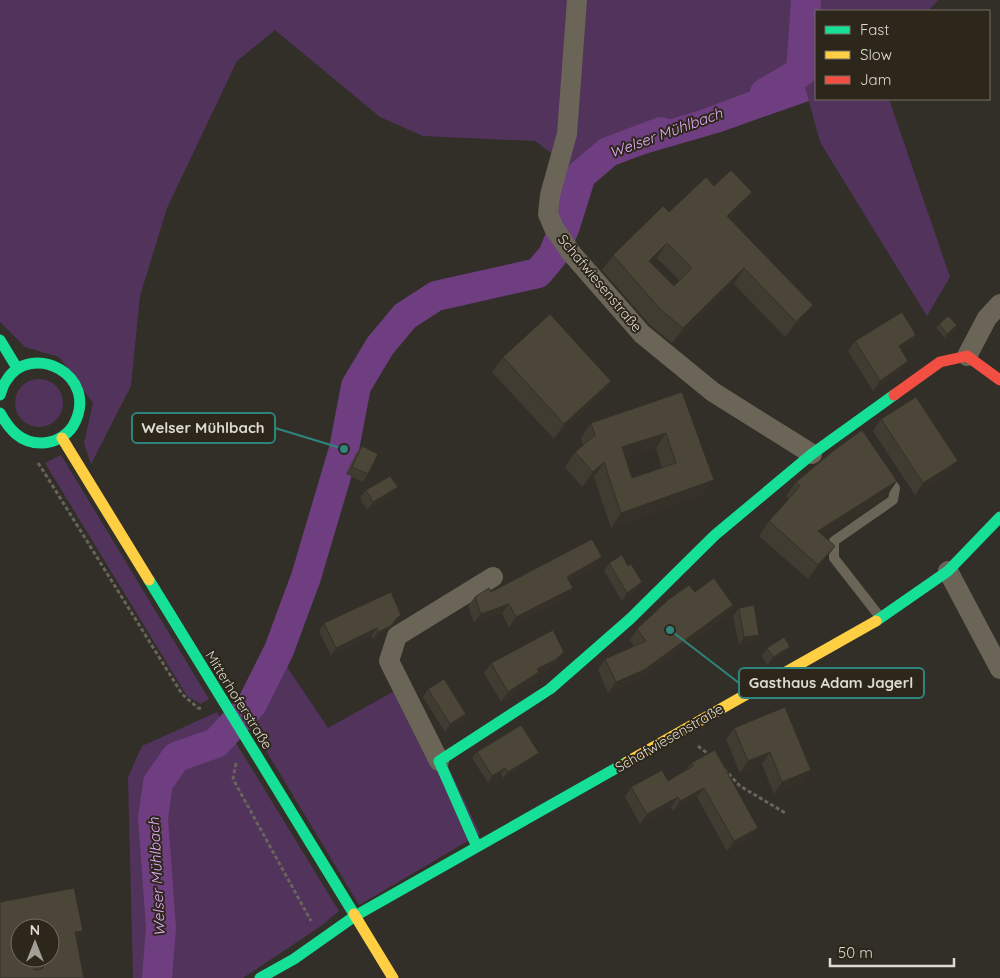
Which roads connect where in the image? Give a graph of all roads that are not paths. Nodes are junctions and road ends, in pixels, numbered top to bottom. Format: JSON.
{"nodes":[{"id":1,"x":577,"y":0,"type":"edge"},
{"id":2,"x":1000,"y":304,"type":"edge"},
{"id":3,"x":0,"y":340,"type":"edge"},
{"id":4,"x":967,"y":356,"type":"junction"},
{"id":5,"x":17,"y":368,"type":"junction"},
{"id":6,"x":1000,"y":380,"type":"edge"},
{"id":7,"x":0,"y":395,"type":"edge"},
{"id":8,"x":0,"y":413,"type":"edge"},
{"id":9,"x":3,"y":428,"type":"edge"},
{"id":10,"x":62,"y":438,"type":"junction"},
{"id":11,"x":812,"y":454,"type":"junction"},
{"id":12,"x":879,"y":464,"type":"edge"},
{"id":13,"x":1000,"y":517,"type":"edge"},
{"id":14,"x":948,"y":571,"type":"junction"},
{"id":15,"x":493,"y":577,"type":"dead end"},
{"id":16,"x":881,"y":618,"type":"junction"},
{"id":17,"x":1000,"y":669,"type":"edge"},
{"id":18,"x":439,"y":761,"type":"junction"},
{"id":19,"x":477,"y":847,"type":"junction"},
{"id":20,"x":355,"y":916,"type":"junction"},
{"id":21,"x":260,"y":978,"type":"edge"},
{"id":22,"x":393,"y":978,"type":"edge"}],
"edges":[{"from":1,"to":11,"type":"street","name":"Schafwiesenstraße"},
{"from":2,"to":4,"type":"street"},
{"from":3,"to":5,"type":"street"},
{"from":4,"to":6,"type":"street"},
{"from":4,"to":11,"type":"street"},
{"from":5,"to":7,"type":"street"},
{"from":5,"to":10,"type":"street"},
{"from":8,"to":9,"type":"street"},
{"from":9,"to":10,"type":"street"},
{"from":10,"to":20,"type":"street","name":"Mitterhoferstraße"},
{"from":11,"to":18,"type":"street"},
{"from":12,"to":16,"type":"lane"},
{"from":13,"to":14,"type":"street","name":"Schafwiesenstraße"},
{"from":14,"to":16,"type":"street","name":"Schafwiesenstraße"},
{"from":14,"to":17,"type":"street"},
{"from":15,"to":18,"type":"street"},
{"from":16,"to":19,"type":"street","name":"Schafwiesenstraße"},
{"from":18,"to":19,"type":"street"},
{"from":19,"to":20,"type":"street","name":"Schafwiesenstraße"},
{"from":20,"to":21,"type":"street","name":"Schafwiesenstraße"},
{"from":20,"to":22,"type":"street","name":"Mitterhoferstraße"}]}
